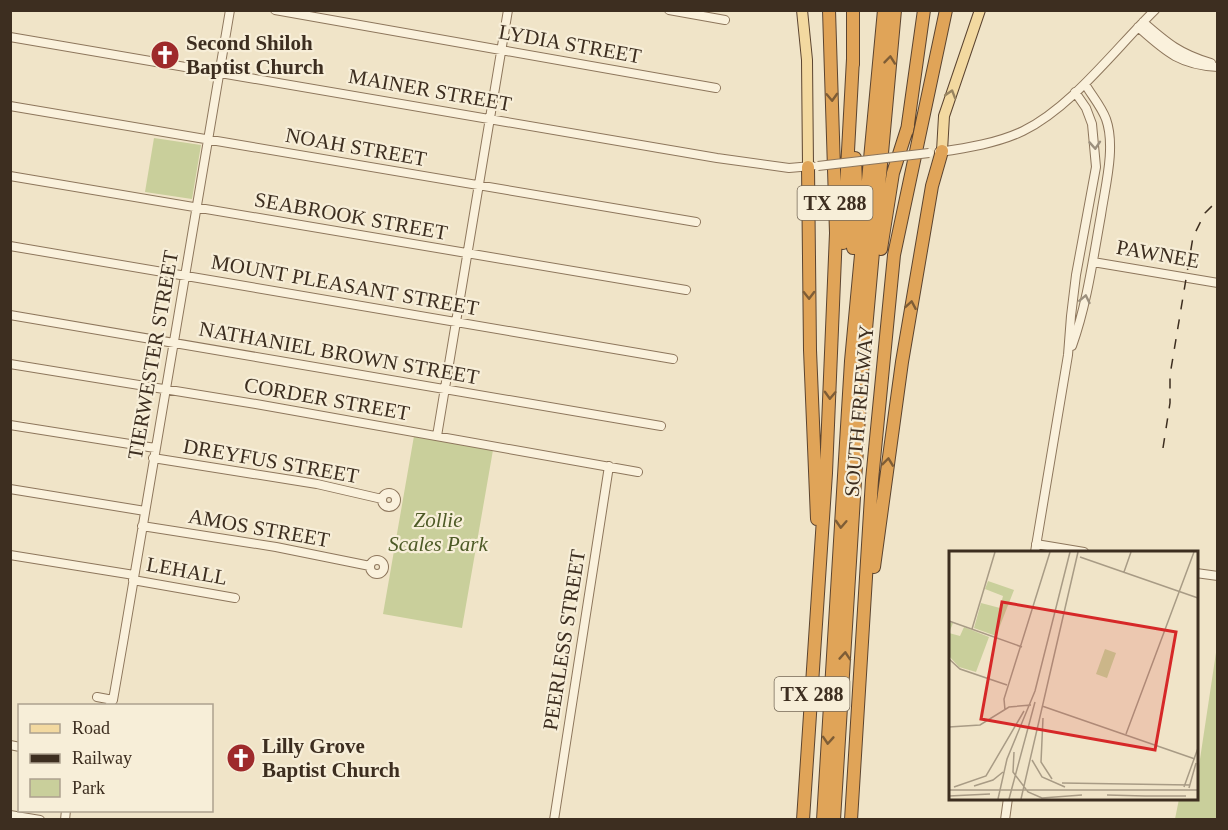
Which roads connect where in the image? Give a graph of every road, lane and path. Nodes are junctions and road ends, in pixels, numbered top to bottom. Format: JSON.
{"nodes":[{"id":1,"x":230,"y":10,"type":"edge"},
{"id":2,"x":275,"y":10,"type":"edge"},
{"id":3,"x":508,"y":10,"type":"edge"},
{"id":4,"x":669,"y":10,"type":"edge"},
{"id":5,"x":802,"y":10,"type":"edge"},
{"id":6,"x":829,"y":10,"type":"edge"},
{"id":7,"x":853,"y":10,"type":"edge"},
{"id":8,"x":884,"y":10,"type":"edge"},
{"id":9,"x":895,"y":10,"type":"edge"},
{"id":10,"x":924,"y":10,"type":"edge"},
{"id":11,"x":946,"y":10,"type":"edge"},
{"id":12,"x":980,"y":10,"type":"edge"},
{"id":13,"x":1155,"y":10,"type":"edge"},
{"id":14,"x":725,"y":20,"type":"dead end"},
{"id":15,"x":1140,"y":25,"type":"junction"},
{"id":16,"x":10,"y":37,"type":"edge"},
{"id":17,"x":501,"y":50,"type":"junction"},
{"id":18,"x":853,"y":59,"type":"junction"},
{"id":19,"x":1218,"y":66,"type":"edge"},
{"id":20,"x":219,"y":72,"type":"junction"},
{"id":21,"x":1085,"y":84,"type":"junction"},
{"id":22,"x":716,"y":88,"type":"dead end"},
{"id":23,"x":1075,"y":92,"type":"junction"},
{"id":24,"x":10,"y":106,"type":"edge"},
{"id":25,"x":490,"y":118,"type":"junction"},
{"id":26,"x":908,"y":126,"type":"junction"},
{"id":27,"x":208,"y":140,"type":"junction"},
{"id":28,"x":935,"y":152,"type":"junction"},
{"id":29,"x":1096,"y":165,"type":"junction"},
{"id":30,"x":813,"y":166,"type":"junction"},
{"id":31,"x":1108,"y":167,"type":"junction"},
{"id":32,"x":10,"y":176,"type":"edge"},
{"id":33,"x":478,"y":187,"type":"junction"},
{"id":34,"x":196,"y":208,"type":"junction"},
{"id":35,"x":696,"y":222,"type":"dead end"},
{"id":36,"x":10,"y":246,"type":"edge"},
{"id":37,"x":467,"y":254,"type":"junction"},
{"id":38,"x":894,"y":255,"type":"junction"},
{"id":39,"x":1093,"y":262,"type":"junction"},
{"id":40,"x":186,"y":276,"type":"junction"},
{"id":41,"x":1218,"y":283,"type":"edge"},
{"id":42,"x":686,"y":290,"type":"dead end"},
{"id":43,"x":856,"y":297,"type":"junction"},
{"id":44,"x":10,"y":315,"type":"edge"},
{"id":45,"x":456,"y":322,"type":"junction"},
{"id":46,"x":174,"y":343,"type":"junction"},
{"id":47,"x":1068,"y":355,"type":"junction"},
{"id":48,"x":673,"y":359,"type":"dead end"},
{"id":49,"x":10,"y":364,"type":"edge"},
{"id":50,"x":831,"y":368,"type":"junction"},
{"id":51,"x":861,"y":384,"type":"junction"},
{"id":52,"x":165,"y":390,"type":"junction"},
{"id":53,"x":445,"y":390,"type":"junction"},
{"id":54,"x":10,"y":425,"type":"edge"},
{"id":55,"x":661,"y":426,"type":"dead end"},
{"id":56,"x":437,"y":436,"type":"junction"},
{"id":57,"x":154,"y":453,"type":"junction"},
{"id":58,"x":609,"y":466,"type":"junction"},
{"id":59,"x":638,"y":472,"type":"dead end"},
{"id":60,"x":10,"y":489,"type":"edge"},
{"id":61,"x":382,"y":499,"type":"dead end"},
{"id":62,"x":145,"y":512,"type":"junction"},
{"id":63,"x":142,"y":526,"type":"junction"},
{"id":64,"x":1036,"y":548,"type":"edge"},
{"id":65,"x":1072,"y":551,"type":"edge"},
{"id":66,"x":10,"y":555,"type":"edge"},
{"id":67,"x":370,"y":566,"type":"dead end"},
{"id":68,"x":820,"y":569,"type":"junction"},
{"id":69,"x":1198,"y":573,"type":"edge"},
{"id":70,"x":1218,"y":576,"type":"edge"},
{"id":71,"x":133,"y":578,"type":"junction"},
{"id":72,"x":235,"y":598,"type":"dead end"},
{"id":73,"x":861,"y":666,"type":"junction"},
{"id":74,"x":97,"y":697,"type":"dead end"},
{"id":75,"x":111,"y":703,"type":"edge"},
{"id":76,"x":1008,"y":800,"type":"edge"},
{"id":77,"x":10,"y":815,"type":"edge"},
{"id":78,"x":40,"y":819,"type":"edge"},
{"id":79,"x":554,"y":819,"type":"edge"},
{"id":80,"x":803,"y":819,"type":"edge"},
{"id":81,"x":823,"y":819,"type":"edge"},
{"id":82,"x":834,"y":819,"type":"edge"},
{"id":83,"x":851,"y":819,"type":"edge"},
{"id":84,"x":1005,"y":819,"type":"edge"}],
"edges":[{"from":1,"to":20,"type":"street","name":"TIERWESTER STREET"},
{"from":2,"to":17,"type":"street","name":"LYDIA STREET"},
{"from":3,"to":17,"type":"street"},
{"from":4,"to":14,"type":"street"},
{"from":5,"to":30,"type":"main road"},
{"from":6,"to":50,"type":"highway","name":"SOUTH FREEWAY","number":"TX 288","one_way":true},
{"from":7,"to":18,"type":"highway"},
{"from":8,"to":43,"type":"highway"},
{"from":51,"to":9,"type":"highway","one_way":true},
{"from":10,"to":26,"type":"highway"},
{"from":11,"to":38,"type":"highway","name":"SOUTH FREEWAY","number":"TX 288"},
{"from":28,"to":12,"type":"main road","one_way":true},
{"from":13,"to":15,"type":"street","name":"MAINER STREET"},
{"from":15,"to":19,"type":"street"},
{"from":15,"to":21,"type":"street","name":"MAINER STREET"},
{"from":16,"to":20,"type":"street","name":"MAINER STREET"},
{"from":17,"to":22,"type":"street","name":"LYDIA STREET"},
{"from":17,"to":25,"type":"street"},
{"from":18,"to":43,"type":"highway"},
{"from":18,"to":50,"type":"highway"},
{"from":20,"to":25,"type":"street","name":"MAINER STREET"},
{"from":20,"to":27,"type":"street","name":"TIERWESTER STREET"},
{"from":21,"to":23,"type":"street","name":"MAINER STREET"},
{"from":21,"to":31,"type":"street"},
{"from":23,"to":28,"type":"street","name":"MAINER STREET"},
{"from":23,"to":29,"type":"street","one_way":true},
{"from":24,"to":27,"type":"street","name":"NOAH STREET"},
{"from":25,"to":30,"type":"street","name":"MAINER STREET"},
{"from":25,"to":33,"type":"street"},
{"from":26,"to":38,"type":"highway"},
{"from":26,"to":51,"type":"highway"},
{"from":27,"to":33,"type":"street","name":"NOAH STREET"},
{"from":27,"to":34,"type":"street","name":"TIERWESTER STREET"},
{"from":28,"to":30,"type":"street","name":"MAINER STREET","bridge":true},
{"from":73,"to":28,"type":"highway","one_way":true},
{"from":29,"to":31,"type":"street"},
{"from":29,"to":47,"type":"street"},
{"from":30,"to":68,"type":"highway","one_way":true},
{"from":31,"to":39,"type":"street"},
{"from":32,"to":34,"type":"street","name":"SEABROOK STREET"},
{"from":33,"to":35,"type":"street","name":"NOAH STREET"},
{"from":33,"to":37,"type":"street"},
{"from":34,"to":37,"type":"street","name":"SEABROOK STREET"},
{"from":34,"to":40,"type":"street","name":"TIERWESTER STREET"},
{"from":36,"to":40,"type":"street","name":"MOUNT PLEASANT STREET"},
{"from":37,"to":42,"type":"street","name":"SEABROOK STREET"},
{"from":37,"to":45,"type":"street"},
{"from":38,"to":73,"type":"highway","name":"SOUTH FREEWAY","number":"TX 288"},
{"from":39,"to":41,"type":"street","name":"PAWNEE"},
{"from":47,"to":39,"type":"street","one_way":true},
{"from":40,"to":45,"type":"street","name":"MOUNT PLEASANT STREET"},
{"from":40,"to":46,"type":"street","name":"TIERWESTER STREET"},
{"from":43,"to":81,"type":"highway","one_way":true},
{"from":44,"to":46,"type":"street","name":"NATHANIEL BROWN STREET"},
{"from":45,"to":48,"type":"street","name":"MOUNT PLEASANT STREET"},
{"from":45,"to":53,"type":"street"},
{"from":46,"to":52,"type":"street","name":"TIERWESTER STREET"},
{"from":46,"to":53,"type":"street","name":"NATHANIEL BROWN STREET"},
{"from":47,"to":64,"type":"street"},
{"from":49,"to":52,"type":"street","name":"CORDER STREET"},
{"from":50,"to":68,"type":"highway","name":"SOUTH FREEWAY","number":"TX 288","one_way":true},
{"from":82,"to":51,"type":"highway","one_way":true},
{"from":52,"to":56,"type":"street","name":"CORDER STREET"},
{"from":52,"to":57,"type":"street","name":"TIERWESTER STREET"},
{"from":53,"to":55,"type":"street","name":"NATHANIEL BROWN STREET"},
{"from":53,"to":56,"type":"street"},
{"from":54,"to":57,"type":"street","name":"DREYFUS STREET"},
{"from":56,"to":58,"type":"street","name":"CORDER STREET"},
{"from":57,"to":61,"type":"street","name":"DREYFUS STREET"},
{"from":57,"to":62,"type":"street","name":"TIERWESTER STREET"},
{"from":58,"to":59,"type":"street","name":"CORDER STREET"},
{"from":58,"to":79,"type":"street","name":"PEERLESS STREET"},
{"from":60,"to":62,"type":"street"},
{"from":62,"to":63,"type":"street","name":"TIERWESTER STREET"},
{"from":63,"to":67,"type":"street","name":"AMOS STREET"},
{"from":63,"to":71,"type":"street","name":"TIERWESTER STREET"},
{"from":64,"to":65,"type":"street"},
{"from":66,"to":71,"type":"street","name":"LEHALL"},
{"from":68,"to":80,"type":"highway","name":"SOUTH FREEWAY","number":"TX 288"},
{"from":69,"to":70,"type":"street"},
{"from":71,"to":72,"type":"street","name":"LEHALL"},
{"from":71,"to":75,"type":"street","name":"TIERWESTER STREET"},
{"from":73,"to":83,"type":"highway","name":"SOUTH FREEWAY","number":"TX 288"},
{"from":74,"to":75,"type":"street"},
{"from":76,"to":84,"type":"street"},
{"from":77,"to":78,"type":"street"}]}
